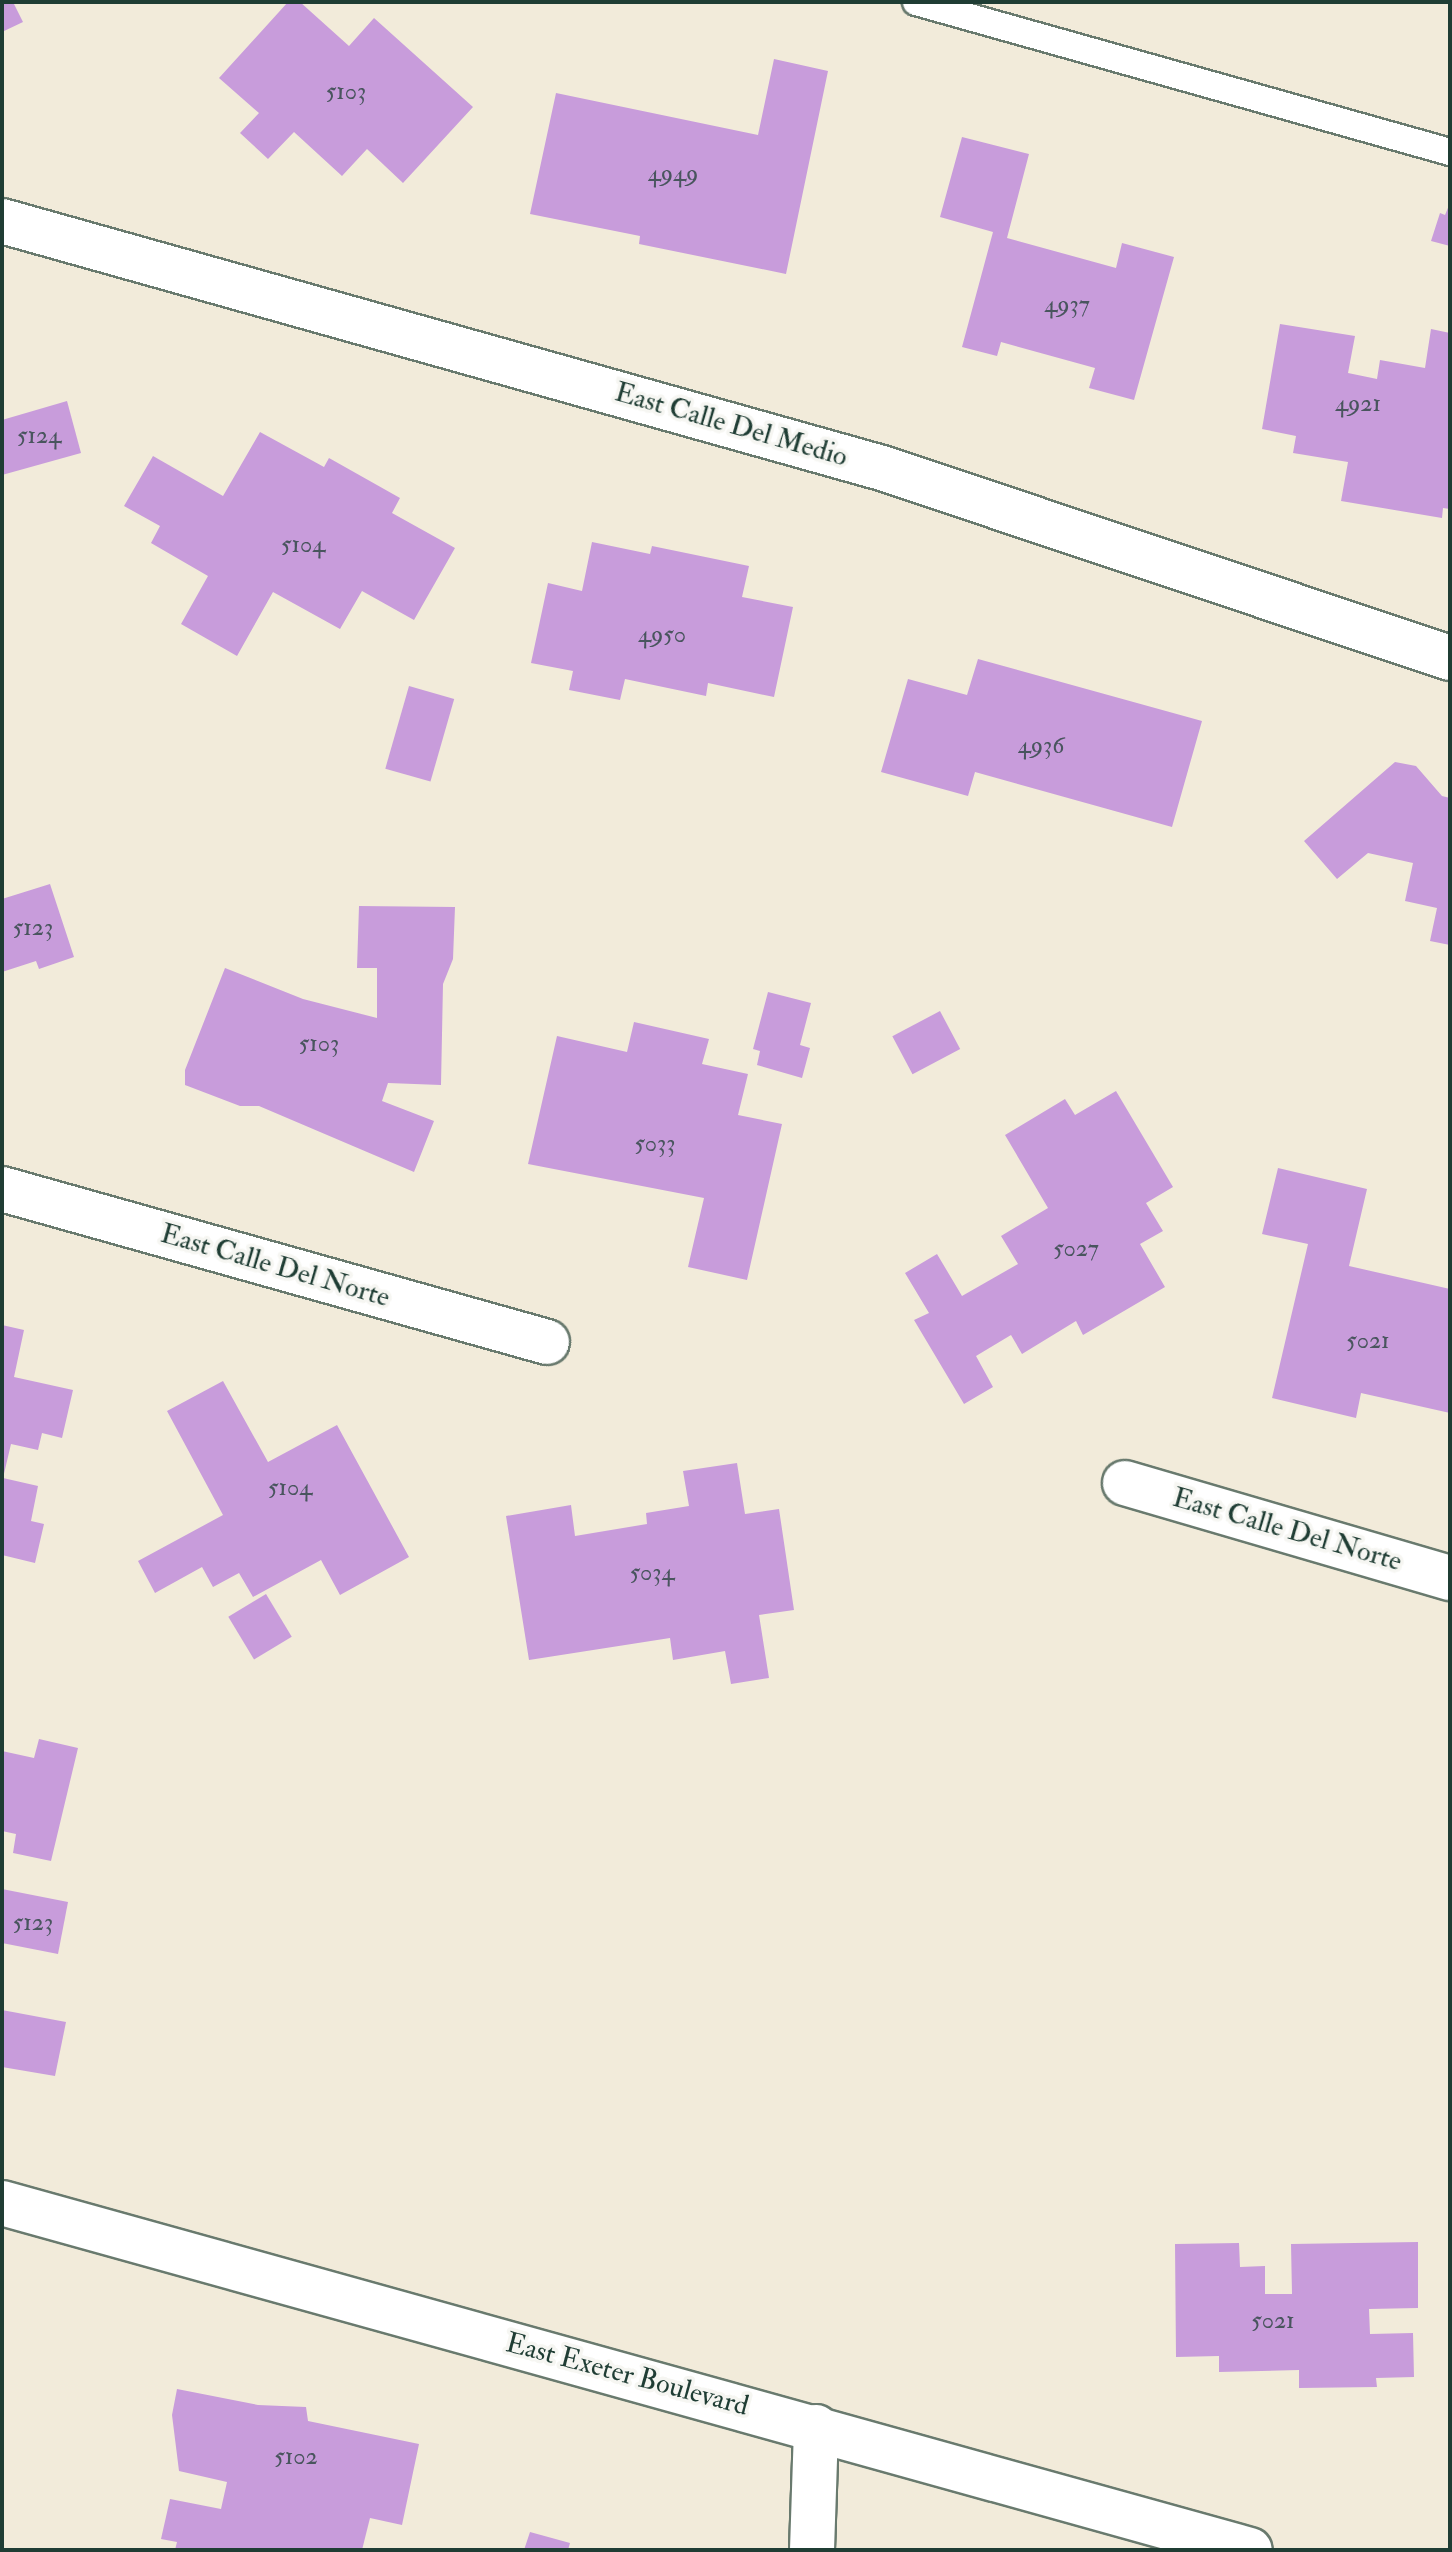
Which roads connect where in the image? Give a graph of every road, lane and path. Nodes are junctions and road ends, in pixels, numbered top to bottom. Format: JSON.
{"nodes":[{"id":1,"x":916,"y":2,"type":"edge"},
{"id":2,"x":1450,"y":152,"type":"edge"},
{"id":3,"x":2,"y":221,"type":"edge"},
{"id":4,"x":1450,"y":658,"type":"edge"},
{"id":5,"x":2,"y":1189,"type":"edge"},
{"id":6,"x":547,"y":1342,"type":"dead end"},
{"id":7,"x":1125,"y":1483,"type":"dead end"},
{"id":8,"x":1450,"y":1578,"type":"edge"},
{"id":9,"x":2,"y":2203,"type":"edge"},
{"id":10,"x":816,"y":2427,"type":"junction"},
{"id":11,"x":812,"y":2550,"type":"edge"},
{"id":12,"x":1250,"y":2550,"type":"edge"}],
"edges":[{"from":1,"to":2,"type":"lane"},
{"from":3,"to":4,"type":"street","name":"East Calle Del Medio"},
{"from":5,"to":6,"type":"street","name":"East Calle Del Norte"},
{"from":7,"to":8,"type":"street","name":"East Calle Del Norte"},
{"from":9,"to":10,"type":"street","name":"East Exeter Boulevard"},
{"from":10,"to":11,"type":"street"},
{"from":10,"to":12,"type":"street","name":"East Exeter Boulevard"}]}
